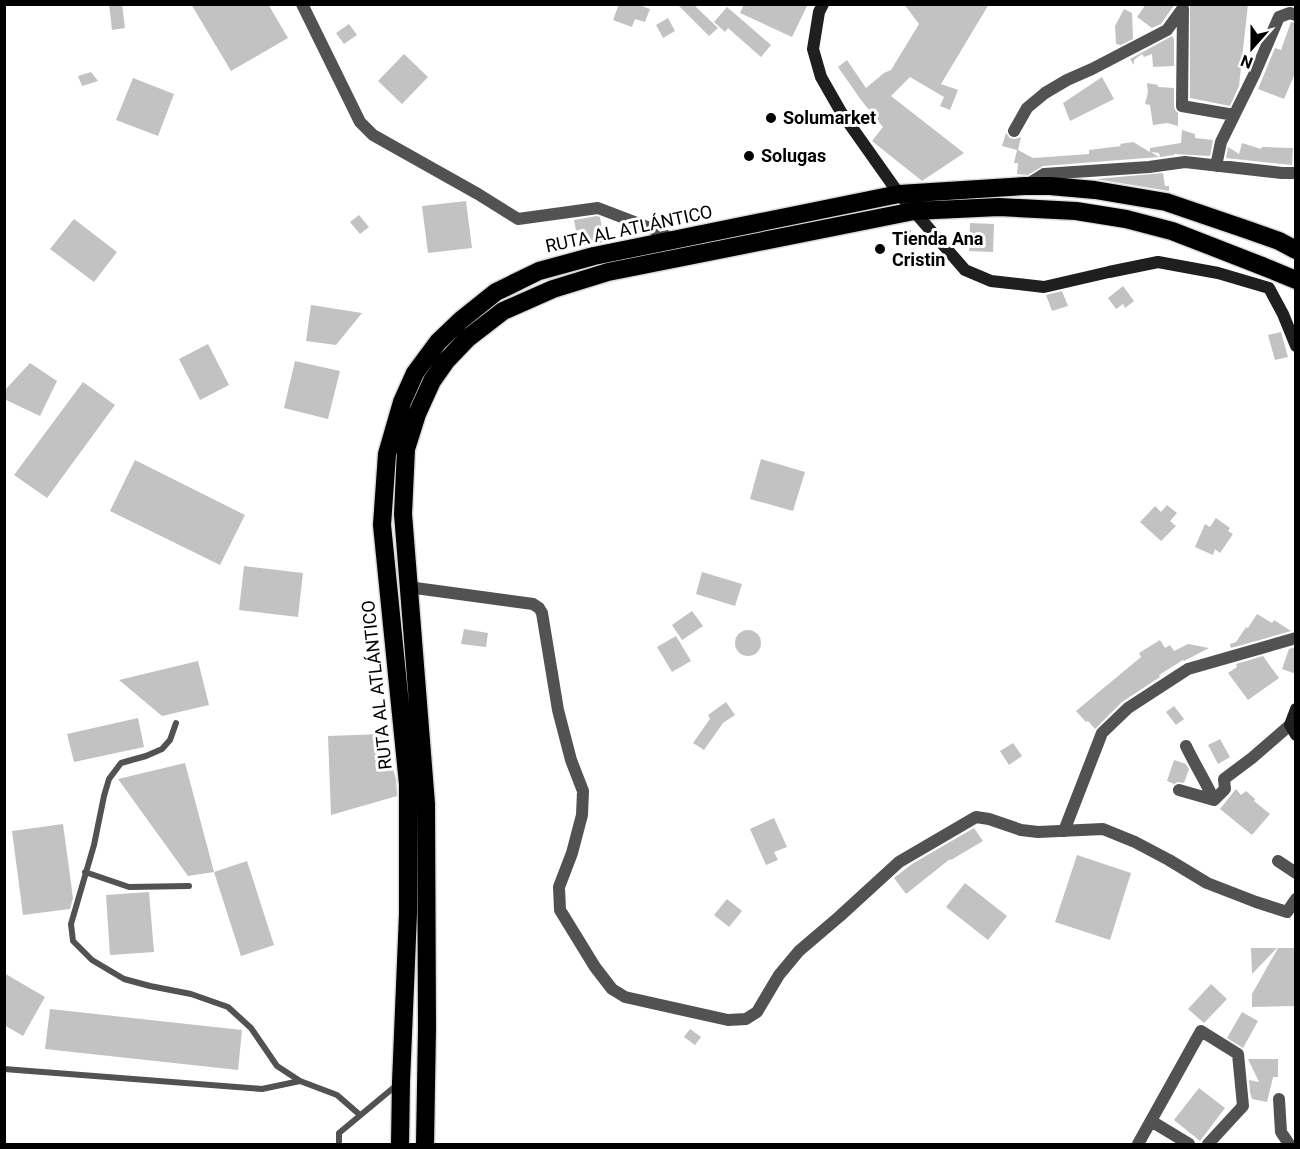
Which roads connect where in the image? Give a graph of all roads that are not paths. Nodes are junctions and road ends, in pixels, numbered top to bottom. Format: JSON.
{"nodes":[{"id":1,"x":302,"y":4,"type":"edge"},
{"id":2,"x":823,"y":4,"type":"edge"},
{"id":3,"x":1296,"y":15,"type":"edge"},
{"id":4,"x":1234,"y":115,"type":"junction"},
{"id":5,"x":1014,"y":131,"type":"dead end"},
{"id":6,"x":1216,"y":166,"type":"junction"},
{"id":7,"x":1296,"y":172,"type":"edge"},
{"id":8,"x":1025,"y":186,"type":"junction"},
{"id":9,"x":899,"y":194,"type":"junction"},
{"id":10,"x":914,"y":211,"type":"junction"},
{"id":11,"x":672,"y":240,"type":"junction"},
{"id":12,"x":1296,"y":250,"type":"edge"},
{"id":13,"x":1296,"y":280,"type":"edge"},
{"id":14,"x":1296,"y":346,"type":"edge"},
{"id":15,"x":408,"y":587,"type":"junction"},
{"id":16,"x":1296,"y":638,"type":"edge"},
{"id":17,"x":1296,"y":709,"type":"edge"},
{"id":18,"x":176,"y":723,"type":"dead end"},
{"id":19,"x":1293,"y":730,"type":"edge"},
{"id":20,"x":1186,"y":746,"type":"dead end"},
{"id":21,"x":1179,"y":790,"type":"dead end"},
{"id":22,"x":1214,"y":800,"type":"junction"},
{"id":23,"x":1064,"y":831,"type":"junction"},
{"id":24,"x":1278,"y":861,"type":"dead end"},
{"id":25,"x":85,"y":872,"type":"junction"},
{"id":26,"x":1296,"y":873,"type":"edge"},
{"id":27,"x":189,"y":886,"type":"dead end"},
{"id":28,"x":1296,"y":899,"type":"edge"},
{"id":29,"x":4,"y":1069,"type":"edge"},
{"id":30,"x":300,"y":1081,"type":"junction"},
{"id":31,"x":401,"y":1082,"type":"junction"},
{"id":32,"x":1280,"y":1099,"type":"dead end"},
{"id":33,"x":360,"y":1115,"type":"junction"},
{"id":34,"x":1151,"y":1121,"type":"junction"},
{"id":35,"x":339,"y":1144,"type":"edge"},
{"id":36,"x":400,"y":1144,"type":"edge"},
{"id":37,"x":424,"y":1144,"type":"edge"},
{"id":38,"x":1138,"y":1144,"type":"edge"},
{"id":39,"x":1189,"y":1144,"type":"edge"},
{"id":40,"x":1208,"y":1144,"type":"edge"},
{"id":41,"x":1289,"y":1144,"type":"edge"}],
"edges":[{"from":1,"to":11,"type":"street"},
{"from":2,"to":9,"type":"street"},
{"from":3,"to":4,"type":"street"},
{"from":4,"to":5,"type":"street"},
{"from":4,"to":6,"type":"street"},
{"from":6,"to":7,"type":"street"},
{"from":6,"to":8,"type":"street"},
{"from":8,"to":9,"type":"highway","name":"RUTA AL ATLÁNTICO"},
{"from":8,"to":12,"type":"highway","name":"RUTA AL ATLÁNTICO"},
{"from":9,"to":10,"type":"street"},
{"from":9,"to":11,"type":"highway","name":"RUTA AL ATLÁNTICO"},
{"from":10,"to":13,"type":"highway","name":"RUTA AL ATLÁNTICO"},
{"from":10,"to":14,"type":"street"},
{"from":10,"to":15,"type":"highway","name":"RUTA AL ATLÁNTICO"},
{"from":11,"to":31,"type":"highway","name":"RUTA AL ATLÁNTICO"},
{"from":15,"to":23,"type":"street"},
{"from":15,"to":37,"type":"highway","name":"RUTA AL ATLÁNTICO"},
{"from":16,"to":23,"type":"street"},
{"from":17,"to":19,"type":"street"},
{"from":18,"to":25,"type":"lane"},
{"from":19,"to":22,"type":"street"},
{"from":20,"to":22,"type":"street"},
{"from":21,"to":22,"type":"street"},
{"from":23,"to":28,"type":"street"},
{"from":24,"to":26,"type":"street"},
{"from":25,"to":27,"type":"lane"},
{"from":25,"to":30,"type":"lane"},
{"from":29,"to":30,"type":"lane"},
{"from":30,"to":33,"type":"lane"},
{"from":31,"to":33,"type":"lane"},
{"from":31,"to":36,"type":"highway","name":"RUTA AL ATLÁNTICO"},
{"from":31,"to":37,"type":"highway"},
{"from":32,"to":41,"type":"street"},
{"from":33,"to":35,"type":"lane"},
{"from":34,"to":38,"type":"street"},
{"from":34,"to":39,"type":"street"},
{"from":34,"to":40,"type":"street"}]}
